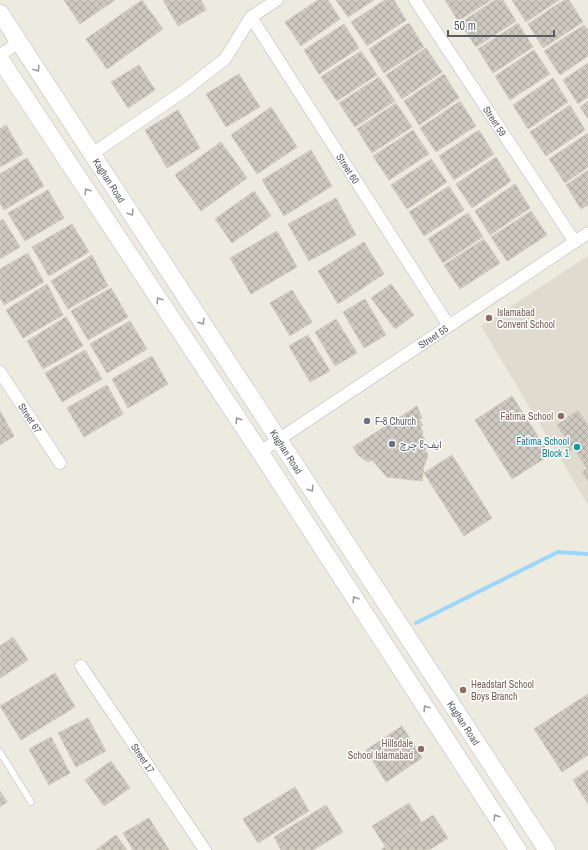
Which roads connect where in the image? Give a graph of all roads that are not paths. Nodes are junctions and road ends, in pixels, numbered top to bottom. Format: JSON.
{"nodes":[{"id":1,"x":277,"y":0,"type":"edge"},
{"id":2,"x":415,"y":0,"type":"edge"},
{"id":3,"x":0,"y":13,"type":"edge"},
{"id":4,"x":254,"y":15,"type":"junction"},
{"id":5,"x":19,"y":42,"type":"junction"},
{"id":6,"x":0,"y":55,"type":"edge"},
{"id":7,"x":0,"y":59,"type":"edge"},
{"id":8,"x":92,"y":154,"type":"junction"},
{"id":9,"x":588,"y":233,"type":"edge"},
{"id":10,"x":575,"y":242,"type":"junction"},
{"id":11,"x":449,"y":326,"type":"junction"},
{"id":12,"x":0,"y":372,"type":"edge"},
{"id":13,"x":278,"y":439,"type":"junction"},
{"id":14,"x":260,"y":452,"type":"junction"},
{"id":15,"x":60,"y":463,"type":"dead end"},
{"id":16,"x":81,"y":666,"type":"dead end"},
{"id":17,"x":0,"y":752,"type":"edge"},
{"id":18,"x":31,"y":802,"type":"dead end"},
{"id":19,"x":205,"y":850,"type":"edge"},
{"id":20,"x":518,"y":850,"type":"edge"},
{"id":21,"x":547,"y":850,"type":"edge"}],
"edges":[{"from":1,"to":4,"type":"street"},
{"from":2,"to":10,"type":"street","name":"Street 59"},
{"from":3,"to":5,"type":"street","name":"Kaghan Road"},
{"from":4,"to":8,"type":"street"},
{"from":4,"to":11,"type":"street","name":"Street 60"},
{"from":5,"to":6,"type":"street"},
{"from":5,"to":8,"type":"street","name":"Kaghan Road","one_way":true},
{"from":14,"to":7,"type":"street","one_way":true},
{"from":8,"to":13,"type":"street","name":"Kaghan Road","one_way":true},
{"from":9,"to":10,"type":"street","name":"Street 55"},
{"from":10,"to":11,"type":"street","name":"Street 55"},
{"from":11,"to":13,"type":"street","name":"Street 55"},
{"from":12,"to":15,"type":"street","name":"Street 67"},
{"from":13,"to":14,"type":"street","name":"Street 55"},
{"from":13,"to":21,"type":"street","name":"Kaghan Road","one_way":true},
{"from":20,"to":14,"type":"street","one_way":true},
{"from":16,"to":19,"type":"street","name":"Street 17"},
{"from":17,"to":18,"type":"lane"}]}
